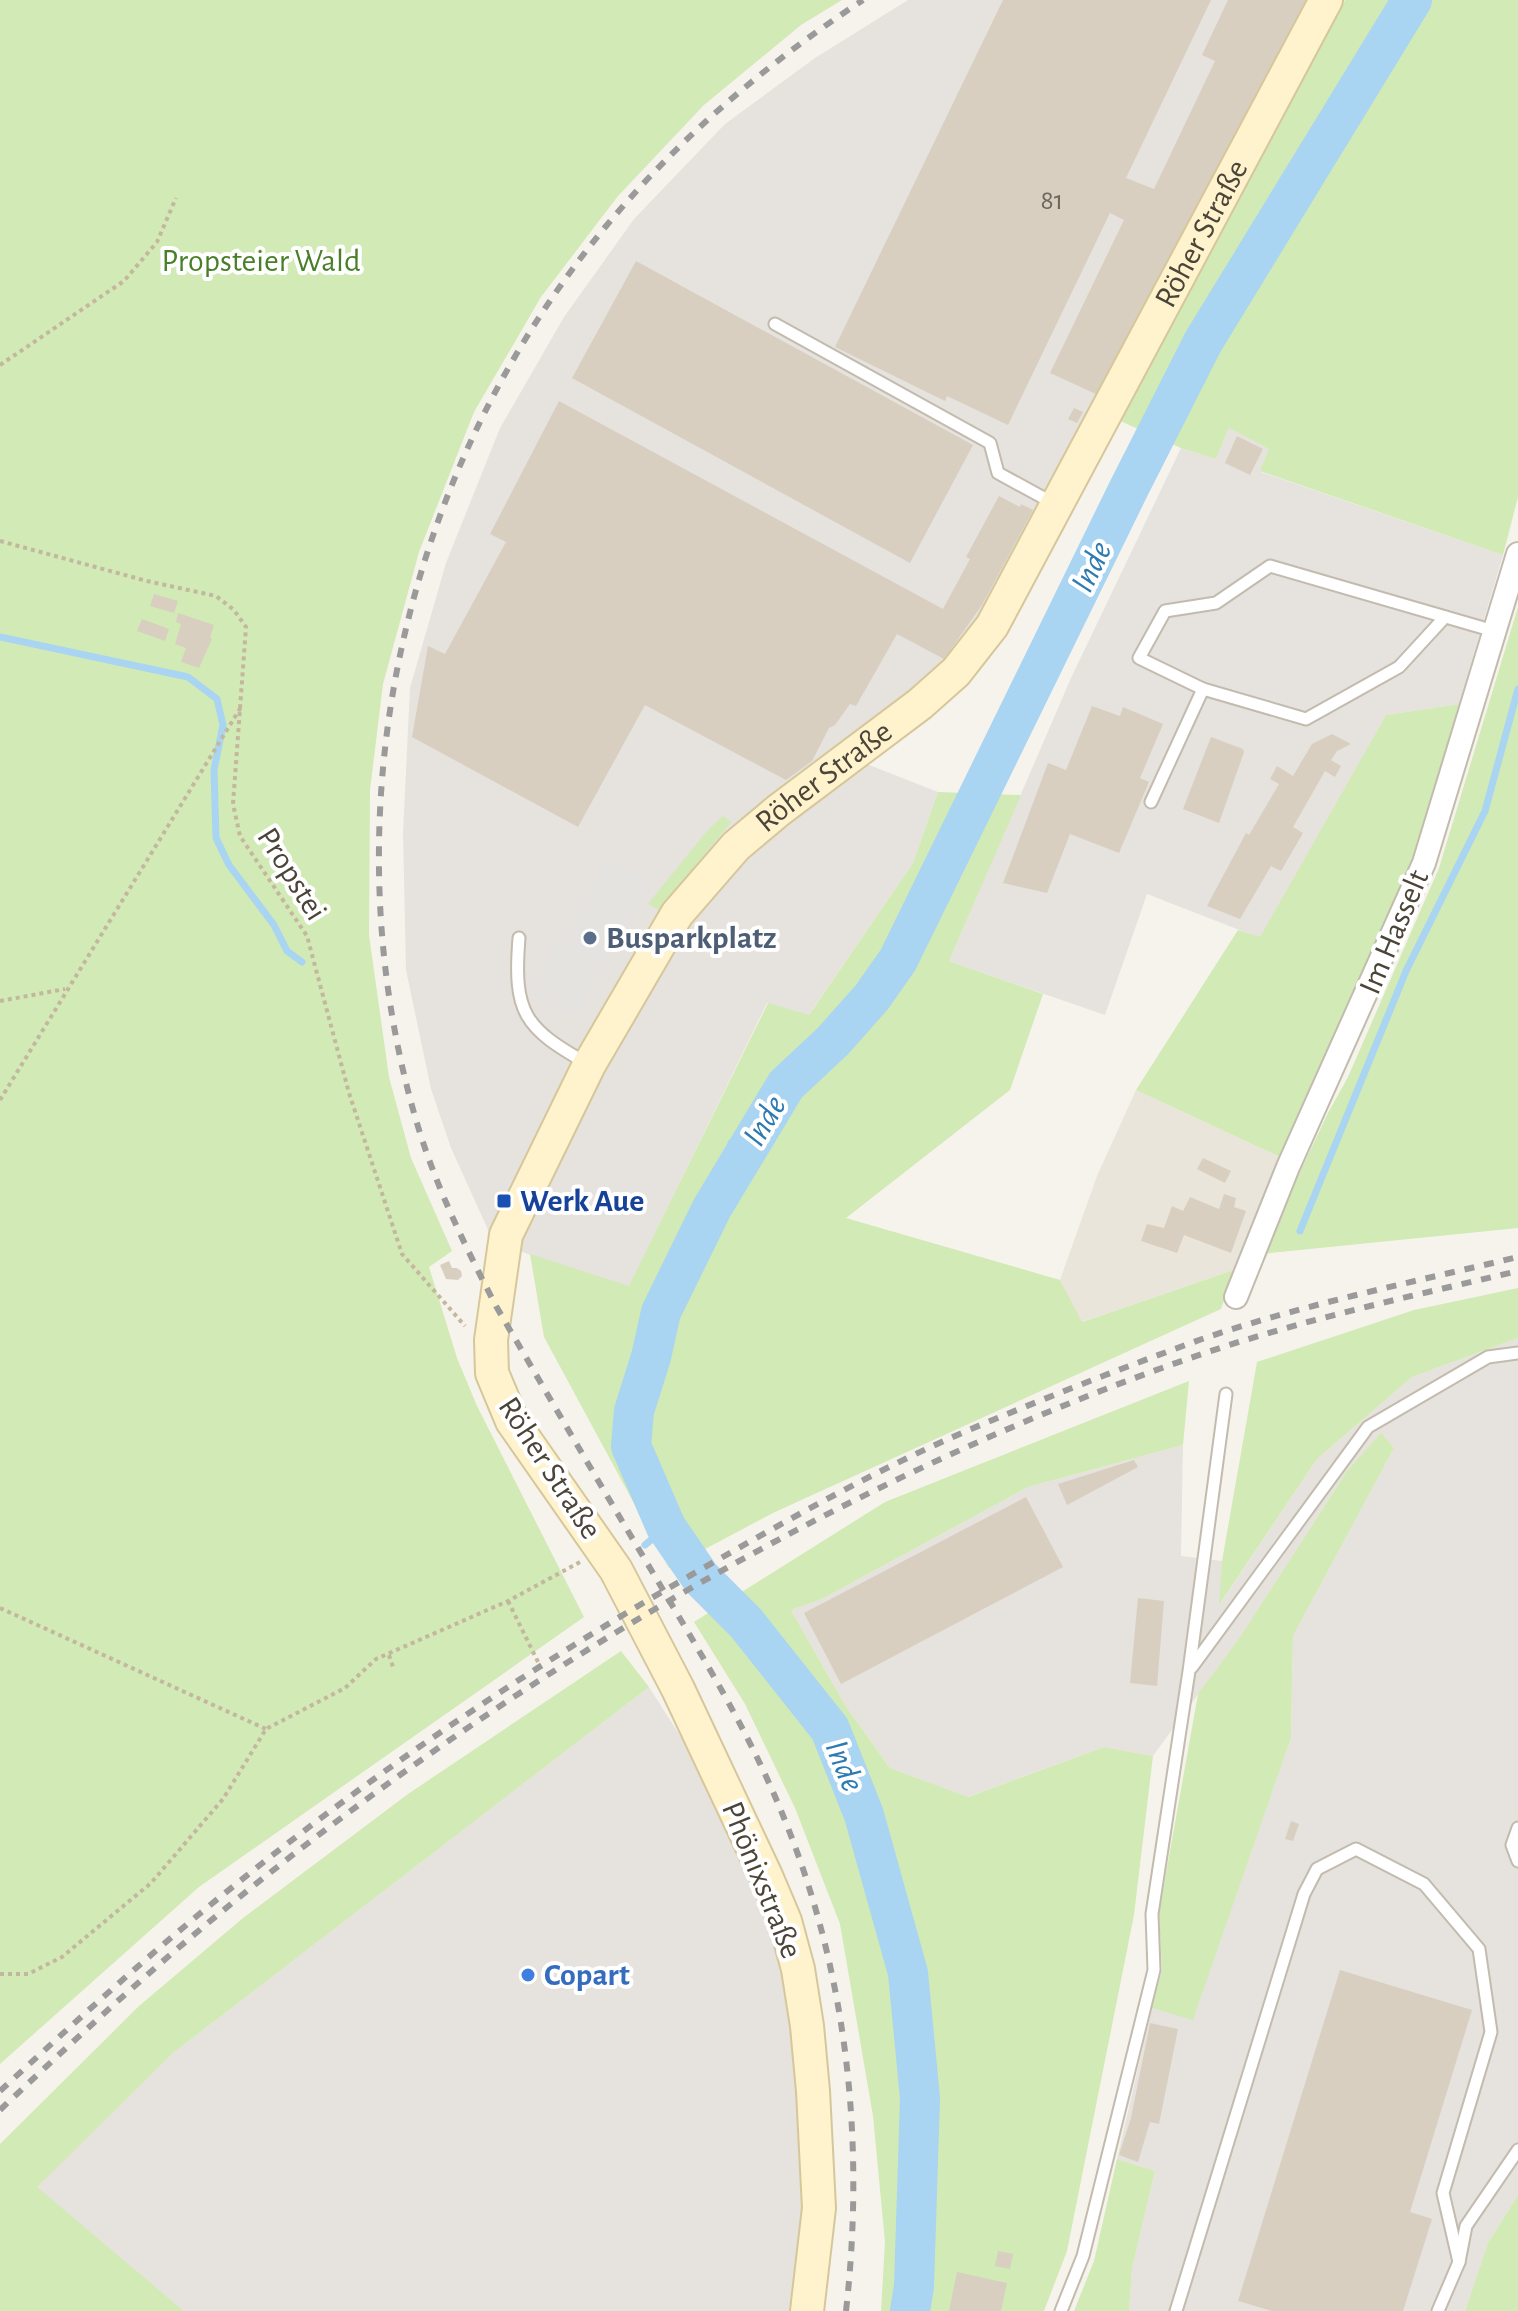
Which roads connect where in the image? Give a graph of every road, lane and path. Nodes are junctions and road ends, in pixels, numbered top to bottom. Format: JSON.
{"nodes":[{"id":1,"x":1326,"y":0,"type":"edge"},
{"id":2,"x":176,"y":198,"type":"dead end"},
{"id":3,"x":775,"y":324,"type":"dead end"},
{"id":4,"x":0,"y":365,"type":"edge"},
{"id":5,"x":1057,"y":505,"type":"junction"},
{"id":6,"x":0,"y":541,"type":"edge"},
{"id":7,"x":1518,"y":554,"type":"edge"},
{"id":8,"x":1445,"y":617,"type":"junction"},
{"id":9,"x":1494,"y":631,"type":"junction"},
{"id":10,"x":1203,"y":689,"type":"junction"},
{"id":11,"x":242,"y":705,"type":"junction"},
{"id":12,"x":1151,"y":802,"type":"dead end"},
{"id":13,"x":519,"y":938,"type":"dead end"},
{"id":14,"x":67,"y":989,"type":"junction"},
{"id":15,"x":0,"y":1001,"type":"edge"},
{"id":16,"x":589,"y":1065,"type":"junction"},
{"id":17,"x":0,"y":1100,"type":"edge"},
{"id":18,"x":1236,"y":1297,"type":"dead end"},
{"id":19,"x":496,"y":1306,"type":"junction"},
{"id":20,"x":1518,"y":1353,"type":"edge"},
{"id":21,"x":1226,"y":1394,"type":"dead end"},
{"id":22,"x":609,"y":1558,"type":"junction"},
{"id":23,"x":508,"y":1601,"type":"junction"},
{"id":24,"x":0,"y":1608,"type":"edge"},
{"id":25,"x":389,"y":1655,"type":"junction"},
{"id":26,"x":538,"y":1662,"type":"dead end"},
{"id":27,"x":394,"y":1670,"type":"dead end"},
{"id":28,"x":1189,"y":1671,"type":"junction"},
{"id":29,"x":266,"y":1729,"type":"junction"},
{"id":30,"x":1518,"y":1828,"type":"edge"},
{"id":31,"x":1518,"y":1861,"type":"edge"},
{"id":32,"x":0,"y":1974,"type":"edge"},
{"id":33,"x":1518,"y":2150,"type":"edge"},
{"id":34,"x":1459,"y":2262,"type":"junction"},
{"id":35,"x":807,"y":2311,"type":"edge"},
{"id":36,"x":1061,"y":2311,"type":"edge"},
{"id":37,"x":1176,"y":2311,"type":"edge"},
{"id":38,"x":1438,"y":2311,"type":"edge"}],
"edges":[{"from":1,"to":5,"type":"main road","name":"Röher Straße"},
{"from":2,"to":4,"type":"path"},
{"from":3,"to":5,"type":"lane"},
{"from":5,"to":16,"type":"main road","name":"Röher Straße"},
{"from":6,"to":11,"type":"path","name":"Propstei"},
{"from":7,"to":9,"type":"street","name":"Im Hasselt"},
{"from":8,"to":9,"type":"lane"},
{"from":8,"to":10,"type":"lane"},
{"from":8,"to":10,"type":"lane"},
{"from":9,"to":18,"type":"street","name":"Im Hasselt"},
{"from":10,"to":12,"type":"lane"},
{"from":11,"to":14,"type":"path"},
{"from":11,"to":19,"type":"path","name":"Propstei"},
{"from":13,"to":16,"type":"lane"},
{"from":14,"to":15,"type":"path"},
{"from":14,"to":17,"type":"path"},
{"from":16,"to":19,"type":"main road","name":"Röher Straße"},
{"from":19,"to":22,"type":"main road","name":"Röher Straße"},
{"from":20,"to":28,"type":"lane"},
{"from":21,"to":28,"type":"lane"},
{"from":22,"to":23,"type":"path"},
{"from":22,"to":35,"type":"main road","name":"Phönixstraße"},
{"from":23,"to":25,"type":"path"},
{"from":23,"to":26,"type":"path"},
{"from":24,"to":29,"type":"path"},
{"from":25,"to":27,"type":"path"},
{"from":25,"to":29,"type":"path"},
{"from":28,"to":36,"type":"lane"},
{"from":29,"to":32,"type":"path"},
{"from":30,"to":31,"type":"lane"},
{"from":33,"to":34,"type":"lane"},
{"from":34,"to":37,"type":"lane"},
{"from":34,"to":38,"type":"lane"}]}
